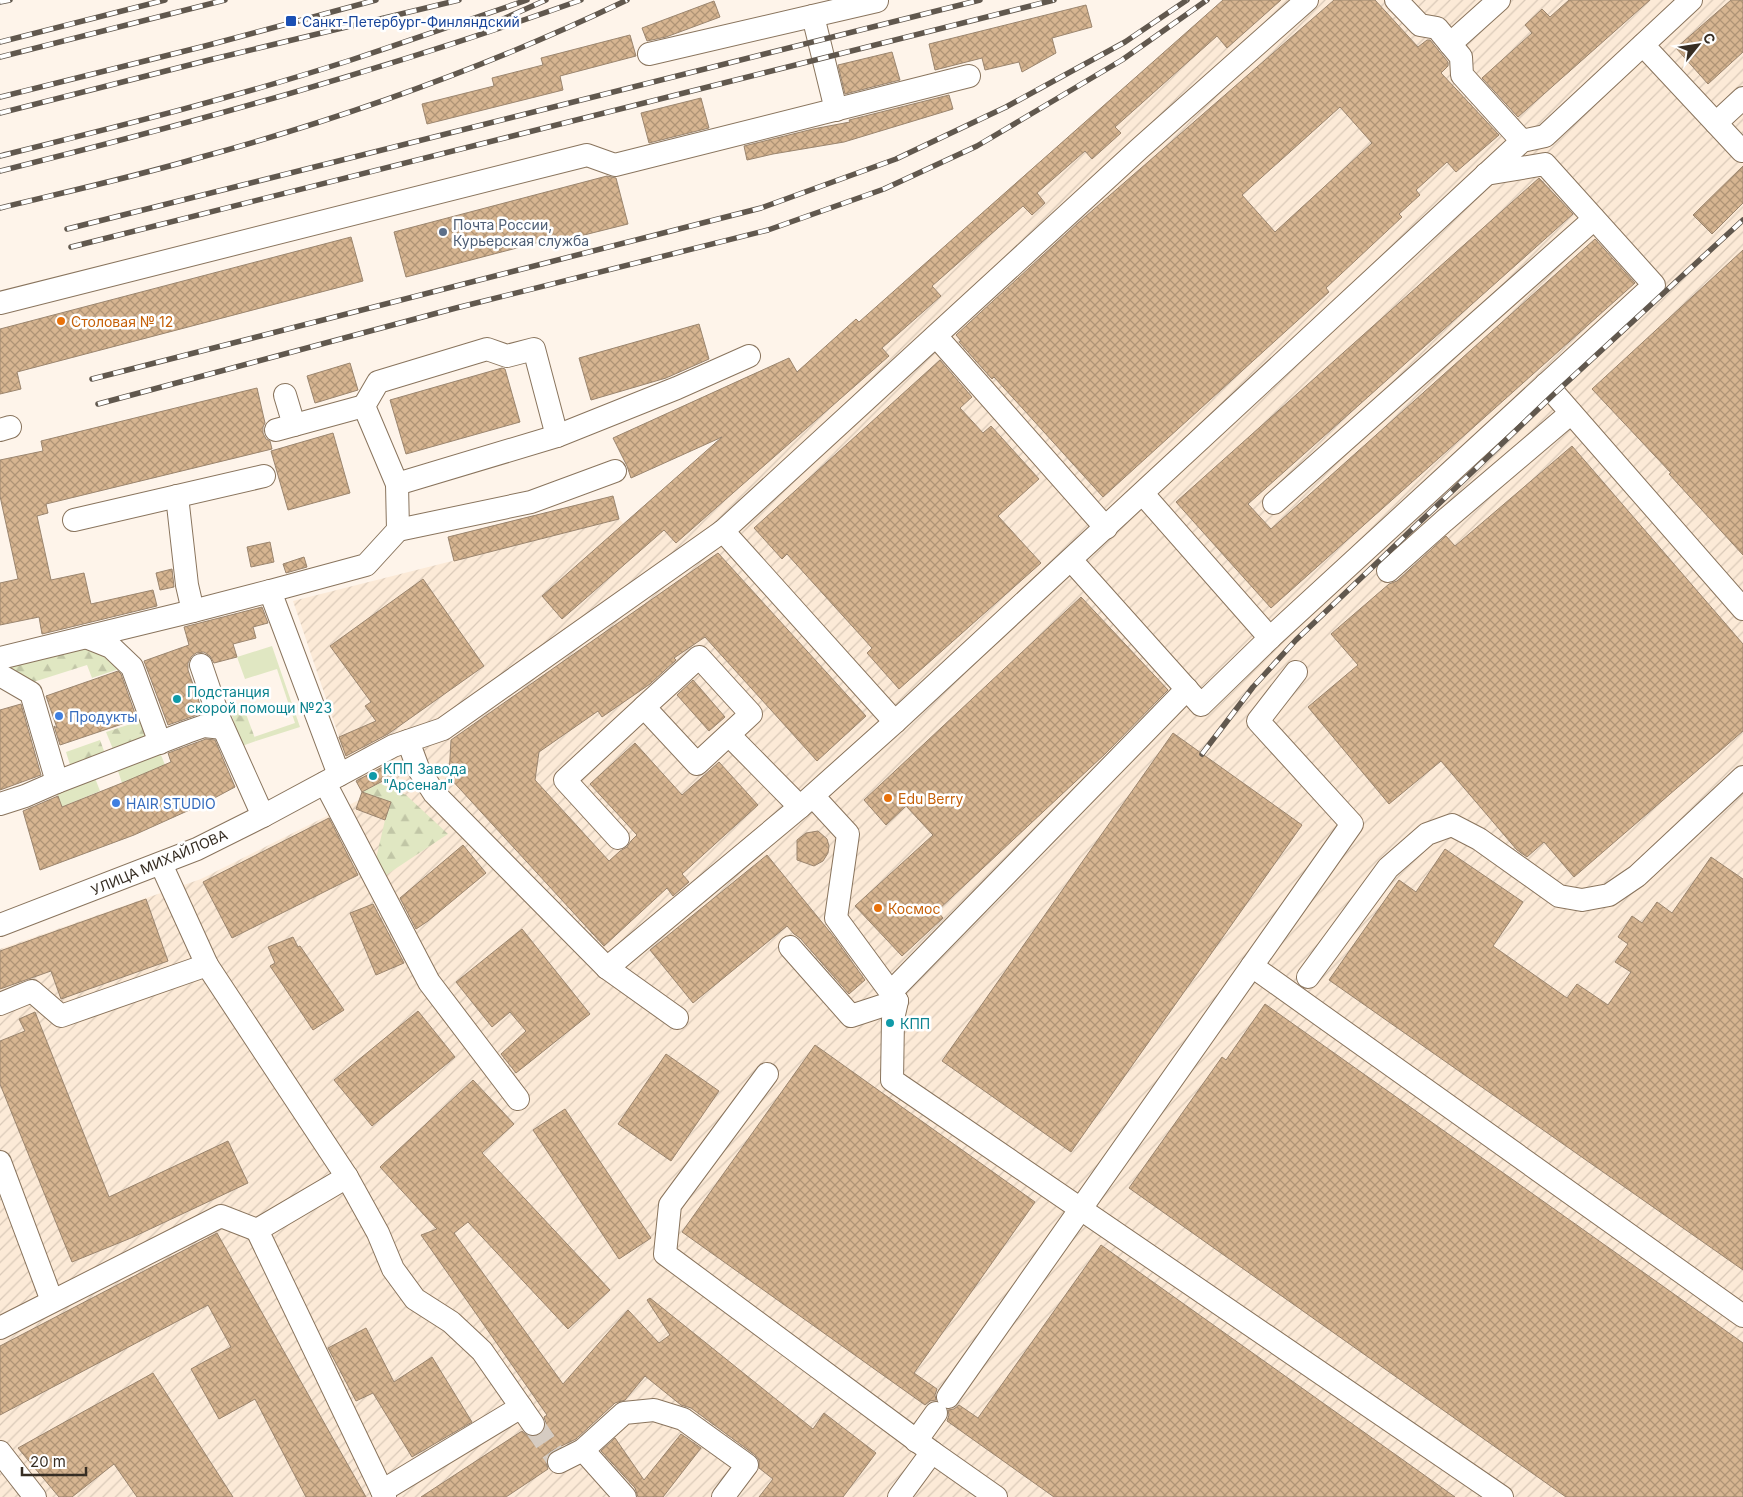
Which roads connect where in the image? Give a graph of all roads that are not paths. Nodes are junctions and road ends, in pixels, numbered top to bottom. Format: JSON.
{"nodes":[{"id":1,"x":1307,"y":0,"type":"edge"},
{"id":2,"x":1396,"y":0,"type":"edge"},
{"id":3,"x":1499,"y":0,"type":"edge"},
{"id":4,"x":1691,"y":0,"type":"edge"},
{"id":5,"x":877,"y":1,"type":"edge"},
{"id":6,"x":813,"y":16,"type":"junction"},
{"id":7,"x":1450,"y":44,"type":"junction"},
{"id":8,"x":1643,"y":45,"type":"junction"},
{"id":9,"x":649,"y":54,"type":"dead end"},
{"id":10,"x":969,"y":76,"type":"dead end"},
{"id":11,"x":1743,"y":98,"type":"edge"},
{"id":12,"x":836,"y":110,"type":"junction"},
{"id":13,"x":1716,"y":124,"type":"junction"},
{"id":14,"x":1522,"y":141,"type":"junction"},
{"id":15,"x":1742,"y":151,"type":"edge"},
{"id":16,"x":1486,"y":174,"type":"junction"},
{"id":17,"x":1594,"y":219,"type":"junction"},
{"id":18,"x":0,"y":302,"type":"edge"},
{"id":19,"x":936,"y":336,"type":"junction"},
{"id":20,"x":749,"y":356,"type":"dead end"},
{"id":21,"x":1546,"y":384,"type":"junction"},
{"id":22,"x":285,"y":394,"type":"dead end"},
{"id":23,"x":364,"y":406,"type":"junction"},
{"id":24,"x":1571,"y":413,"type":"junction"},
{"id":25,"x":557,"y":436,"type":"junction"},
{"id":26,"x":615,"y":471,"type":"dead end"},
{"id":27,"x":264,"y":476,"type":"dead end"},
{"id":28,"x":397,"y":484,"type":"junction"},
{"id":29,"x":1143,"y":494,"type":"junction"},
{"id":30,"x":177,"y":496,"type":"junction"},
{"id":31,"x":1274,"y":503,"type":"dead end"},
{"id":32,"x":74,"y":520,"type":"dead end"},
{"id":33,"x":1106,"y":528,"type":"junction"},
{"id":34,"x":398,"y":530,"type":"junction"},
{"id":35,"x":723,"y":531,"type":"junction"},
{"id":36,"x":1071,"y":560,"type":"junction"},
{"id":37,"x":1388,"y":571,"type":"dead end"},
{"id":38,"x":270,"y":591,"type":"junction"},
{"id":39,"x":1743,"y":609,"type":"edge"},
{"id":40,"x":193,"y":611,"type":"junction"},
{"id":41,"x":86,"y":637,"type":"junction"},
{"id":42,"x":1270,"y":638,"type":"junction"},
{"id":43,"x":0,"y":658,"type":"edge"},
{"id":44,"x":201,"y":665,"type":"dead end"},
{"id":45,"x":1296,"y":672,"type":"dead end"},
{"id":46,"x":0,"y":675,"type":"edge"},
{"id":47,"x":1187,"y":689,"type":"junction"},
{"id":48,"x":644,"y":707,"type":"junction"},
{"id":49,"x":896,"y":722,"type":"junction"},
{"id":50,"x":224,"y":728,"type":"junction"},
{"id":51,"x":729,"y":735,"type":"junction"},
{"id":52,"x":408,"y":741,"type":"junction"},
{"id":53,"x":160,"y":743,"type":"junction"},
{"id":54,"x":1743,"y":777,"type":"edge"},
{"id":55,"x":332,"y":779,"type":"junction"},
{"id":56,"x":57,"y":782,"type":"junction"},
{"id":57,"x":806,"y":802,"type":"junction"},
{"id":58,"x":0,"y":804,"type":"edge"},
{"id":59,"x":263,"y":816,"type":"junction"},
{"id":60,"x":618,"y":838,"type":"dead end"},
{"id":61,"x":162,"y":864,"type":"junction"},
{"id":62,"x":0,"y":925,"type":"edge"},
{"id":63,"x":790,"y":947,"type":"dead end"},
{"id":64,"x":207,"y":965,"type":"junction"},
{"id":65,"x":1252,"y":966,"type":"junction"},
{"id":66,"x":607,"y":968,"type":"junction"},
{"id":67,"x":1308,"y":977,"type":"dead end"},
{"id":68,"x":894,"y":997,"type":"junction"},
{"id":69,"x":0,"y":1004,"type":"edge"},
{"id":70,"x":677,"y":1018,"type":"dead end"},
{"id":71,"x":767,"y":1074,"type":"dead end"},
{"id":72,"x":518,"y":1099,"type":"dead end"},
{"id":73,"x":0,"y":1162,"type":"edge"},
{"id":74,"x":347,"y":1178,"type":"junction"},
{"id":75,"x":1081,"y":1209,"type":"junction"},
{"id":76,"x":257,"y":1230,"type":"junction"},
{"id":77,"x":52,"y":1301,"type":"junction"},
{"id":78,"x":1743,"y":1316,"type":"edge"},
{"id":79,"x":0,"y":1328,"type":"edge"},
{"id":80,"x":924,"y":1446,"type":"junction"},
{"id":81,"x":582,"y":1450,"type":"junction"},
{"id":82,"x":0,"y":1452,"type":"edge"},
{"id":83,"x":559,"y":1462,"type":"dead end"},
{"id":84,"x":384,"y":1494,"type":"edge"},
{"id":85,"x":36,"y":1497,"type":"edge"},
{"id":86,"x":625,"y":1497,"type":"edge"},
{"id":87,"x":723,"y":1497,"type":"edge"},
{"id":88,"x":899,"y":1497,"type":"edge"},
{"id":89,"x":996,"y":1497,"type":"edge"},
{"id":90,"x":1502,"y":1497,"type":"edge"}],
"edges":[{"from":1,"to":19,"type":"street","name":"УЛИЦА МИХАЙЛОВА"},
{"from":2,"to":7,"type":"street"},
{"from":3,"to":7,"type":"street"},
{"from":4,"to":8,"type":"street"},
{"from":5,"to":6,"type":"street"},
{"from":6,"to":9,"type":"street"},
{"from":6,"to":12,"type":"street"},
{"from":7,"to":14,"type":"street"},
{"from":8,"to":13,"type":"street"},
{"from":8,"to":14,"type":"street"},
{"from":10,"to":12,"type":"street"},
{"from":11,"to":13,"type":"street"},
{"from":12,"to":18,"type":"street"},
{"from":13,"to":15,"type":"street"},
{"from":14,"to":16,"type":"street"},
{"from":16,"to":17,"type":"street"},
{"from":16,"to":29,"type":"street"},
{"from":17,"to":21,"type":"street"},
{"from":17,"to":31,"type":"street"},
{"from":19,"to":33,"type":"street"},
{"from":19,"to":35,"type":"street","name":"УЛИЦА МИХАЙЛОВА"},
{"from":20,"to":25,"type":"street"},
{"from":21,"to":24,"type":"street"},
{"from":21,"to":42,"type":"street"},
{"from":22,"to":23,"type":"street"},
{"from":23,"to":25,"type":"street"},
{"from":23,"to":28,"type":"street"},
{"from":24,"to":37,"type":"street"},
{"from":24,"to":39,"type":"street"},
{"from":25,"to":28,"type":"street"},
{"from":26,"to":34,"type":"street"},
{"from":27,"to":30,"type":"street"},
{"from":28,"to":34,"type":"street"},
{"from":29,"to":33,"type":"street"},
{"from":29,"to":42,"type":"street"},
{"from":30,"to":32,"type":"street"},
{"from":30,"to":40,"type":"street"},
{"from":33,"to":36,"type":"street"},
{"from":34,"to":38,"type":"street"},
{"from":35,"to":49,"type":"street"},
{"from":35,"to":52,"type":"street","name":"УЛИЦА МИХАЙЛОВА"},
{"from":36,"to":47,"type":"street"},
{"from":36,"to":49,"type":"street"},
{"from":38,"to":40,"type":"street"},
{"from":38,"to":55,"type":"street"},
{"from":40,"to":41,"type":"street"},
{"from":41,"to":43,"type":"street"},
{"from":41,"to":53,"type":"street"},
{"from":42,"to":47,"type":"street"},
{"from":44,"to":50,"type":"street"},
{"from":45,"to":65,"type":"street"},
{"from":46,"to":56,"type":"street"},
{"from":47,"to":68,"type":"street"},
{"from":48,"to":51,"type":"street"},
{"from":48,"to":51,"type":"street"},
{"from":48,"to":60,"type":"street"},
{"from":49,"to":57,"type":"street"},
{"from":50,"to":53,"type":"street"},
{"from":50,"to":59,"type":"street"},
{"from":51,"to":57,"type":"street"},
{"from":52,"to":55,"type":"street","name":"УЛИЦА МИХАЙЛОВА"},
{"from":52,"to":66,"type":"street"},
{"from":53,"to":56,"type":"street"},
{"from":54,"to":67,"type":"street"},
{"from":55,"to":59,"type":"street","name":"УЛИЦА МИХАЙЛОВА"},
{"from":55,"to":72,"type":"street"},
{"from":56,"to":58,"type":"street"},
{"from":57,"to":66,"type":"street"},
{"from":57,"to":68,"type":"street"},
{"from":59,"to":61,"type":"street","name":"УЛИЦА МИХАЙЛОВА"},
{"from":61,"to":62,"type":"street","name":"УЛИЦА МИХАЙЛОВА"},
{"from":61,"to":64,"type":"street"},
{"from":63,"to":68,"type":"street"},
{"from":64,"to":69,"type":"street"},
{"from":64,"to":74,"type":"street"},
{"from":65,"to":75,"type":"street"},
{"from":65,"to":78,"type":"street"},
{"from":66,"to":70,"type":"street"},
{"from":68,"to":75,"type":"street"},
{"from":71,"to":80,"type":"street"},
{"from":73,"to":77,"type":"street"},
{"from":74,"to":76,"type":"street"},
{"from":74,"to":84,"type":"street"},
{"from":75,"to":80,"type":"street"},
{"from":75,"to":90,"type":"street"},
{"from":76,"to":77,"type":"street"},
{"from":76,"to":84,"type":"street"},
{"from":77,"to":79,"type":"street"},
{"from":80,"to":88,"type":"street"},
{"from":80,"to":89,"type":"street"},
{"from":81,"to":83,"type":"street"},
{"from":81,"to":86,"type":"street"},
{"from":81,"to":87,"type":"street"},
{"from":82,"to":85,"type":"street"}]}
